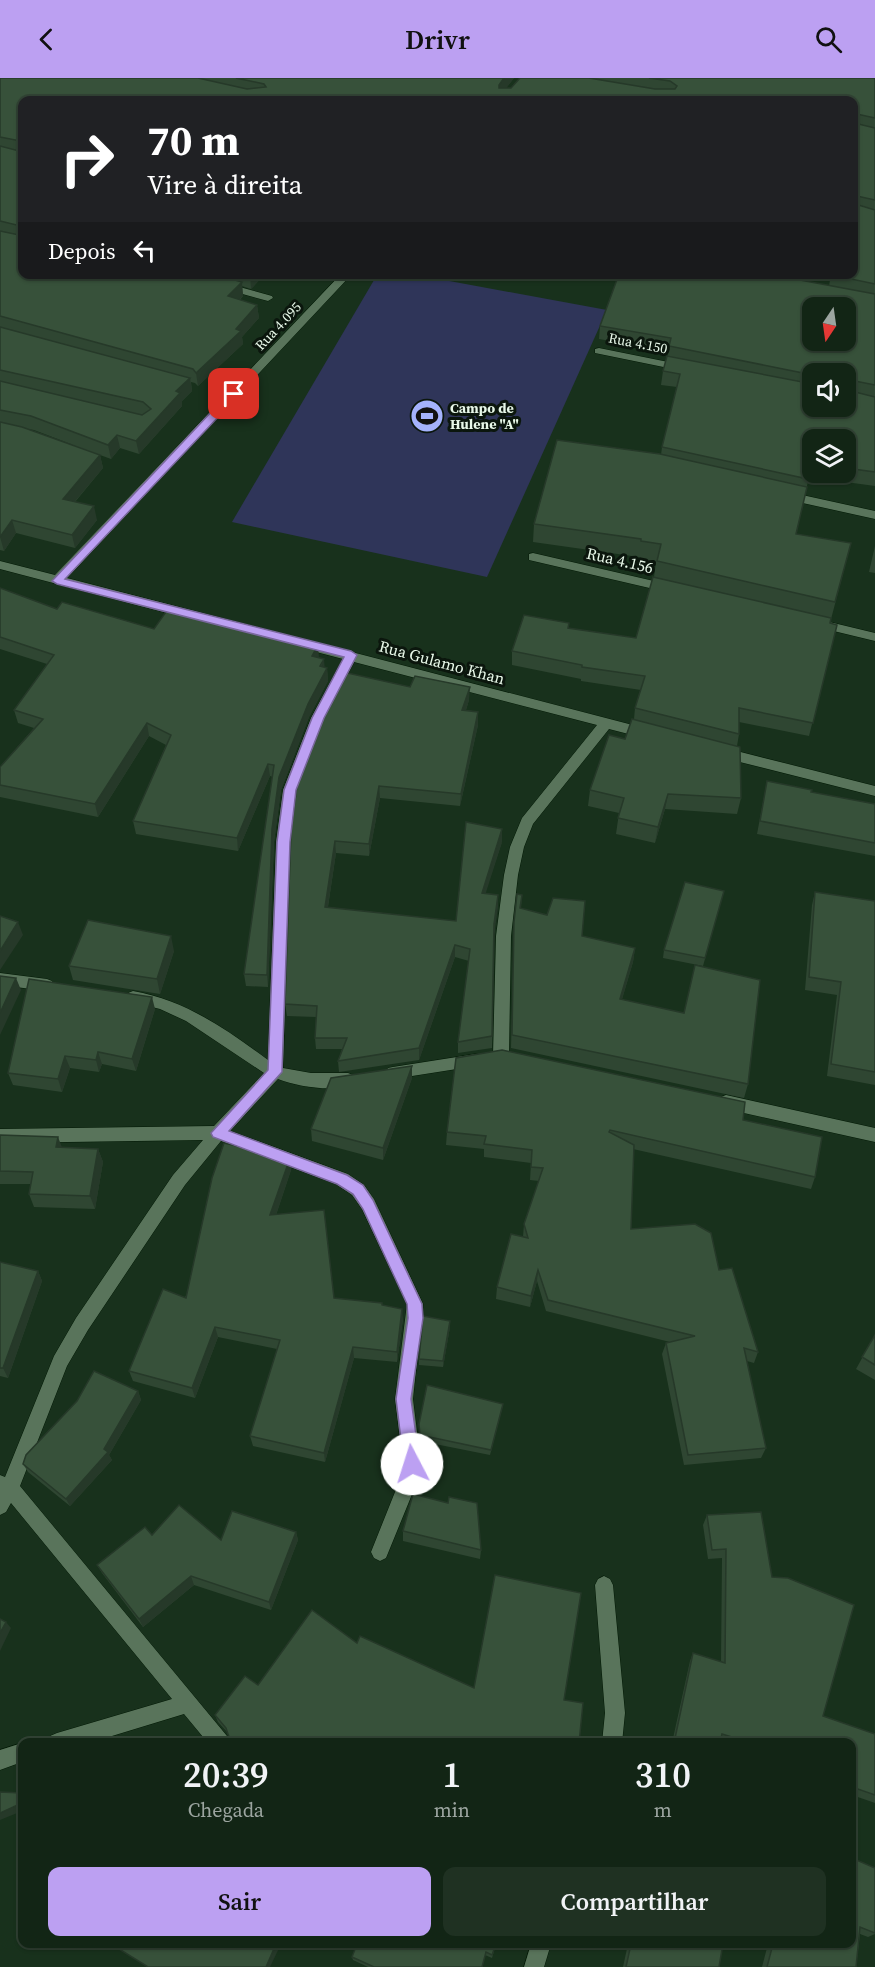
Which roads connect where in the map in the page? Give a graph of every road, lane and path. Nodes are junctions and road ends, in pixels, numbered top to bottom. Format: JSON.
{"nodes":[{"id":1,"x":342,"y":279,"type":"edge"},
{"id":2,"x":214,"y":283,"type":"edge"},
{"id":3,"x":268,"y":298,"type":"dead end"},
{"id":4,"x":599,"y":351,"type":"dead end"},
{"id":5,"x":700,"y":371,"type":"edge"},
{"id":6,"x":770,"y":492,"type":"edge"},
{"id":7,"x":875,"y":515,"type":"edge"},
{"id":8,"x":533,"y":557,"type":"dead end"},
{"id":9,"x":0,"y":565,"type":"edge"},
{"id":10,"x":57,"y":581,"type":"junction"},
{"id":11,"x":681,"y":592,"type":"edge"},
{"id":12,"x":807,"y":621,"type":"edge"},
{"id":13,"x":875,"y":637,"type":"edge"},
{"id":14,"x":351,"y":655,"type":"junction"},
{"id":15,"x":606,"y":723,"type":"junction"},
{"id":16,"x":662,"y":737,"type":"edge"},
{"id":17,"x":707,"y":748,"type":"edge"},
{"id":18,"x":875,"y":791,"type":"edge"},
{"id":19,"x":0,"y":979,"type":"edge"},
{"id":20,"x":59,"y":987,"type":"edge"},
{"id":21,"x":118,"y":995,"type":"edge"},
{"id":22,"x":275,"y":1072,"type":"junction"},
{"id":23,"x":715,"y":1100,"type":"edge"},
{"id":24,"x":218,"y":1133,"type":"junction"},
{"id":25,"x":875,"y":1135,"type":"edge"},
{"id":26,"x":0,"y":1136,"type":"edge"},
{"id":27,"x":5,"y":1486,"type":"edge"},
{"id":28,"x":0,"y":1506,"type":"edge"},
{"id":29,"x":380,"y":1552,"type":"dead end"},
{"id":30,"x":604,"y":1585,"type":"dead end"},
{"id":31,"x":187,"y":1704,"type":"junction"},
{"id":32,"x":74,"y":1738,"type":"edge"},
{"id":33,"x":216,"y":1738,"type":"edge"},
{"id":34,"x":612,"y":1738,"type":"edge"},
{"id":35,"x":18,"y":1754,"type":"edge"},
{"id":36,"x":0,"y":1760,"type":"edge"},
{"id":37,"x":540,"y":1948,"type":"edge"},
{"id":38,"x":534,"y":1967,"type":"edge"}],
"edges":[{"from":1,"to":10,"type":"street","name":"Rua 4.095"},
{"from":2,"to":3,"type":"street"},
{"from":4,"to":5,"type":"street","name":"Rua 4.150"},
{"from":6,"to":7,"type":"street"},
{"from":8,"to":11,"type":"street","name":"Rua 4.156"},
{"from":9,"to":10,"type":"street","name":"Rua Gulamo Khan"},
{"from":10,"to":14,"type":"street","name":"Rua Gulamo Khan"},
{"from":12,"to":13,"type":"street"},
{"from":14,"to":15,"type":"street","name":"Rua Gulamo Khan"},
{"from":14,"to":22,"type":"street"},
{"from":15,"to":16,"type":"street","name":"Rua Gulamo Khan"},
{"from":15,"to":22,"type":"street"},
{"from":17,"to":18,"type":"street"},
{"from":19,"to":20,"type":"street"},
{"from":21,"to":22,"type":"street"},
{"from":22,"to":24,"type":"street"},
{"from":23,"to":25,"type":"street"},
{"from":24,"to":26,"type":"street"},
{"from":24,"to":27,"type":"street"},
{"from":24,"to":29,"type":"street"},
{"from":27,"to":28,"type":"street"},
{"from":27,"to":31,"type":"street"},
{"from":30,"to":34,"type":"street"},
{"from":31,"to":32,"type":"street"},
{"from":31,"to":33,"type":"street"},
{"from":35,"to":36,"type":"street"},
{"from":37,"to":38,"type":"street"}]}
